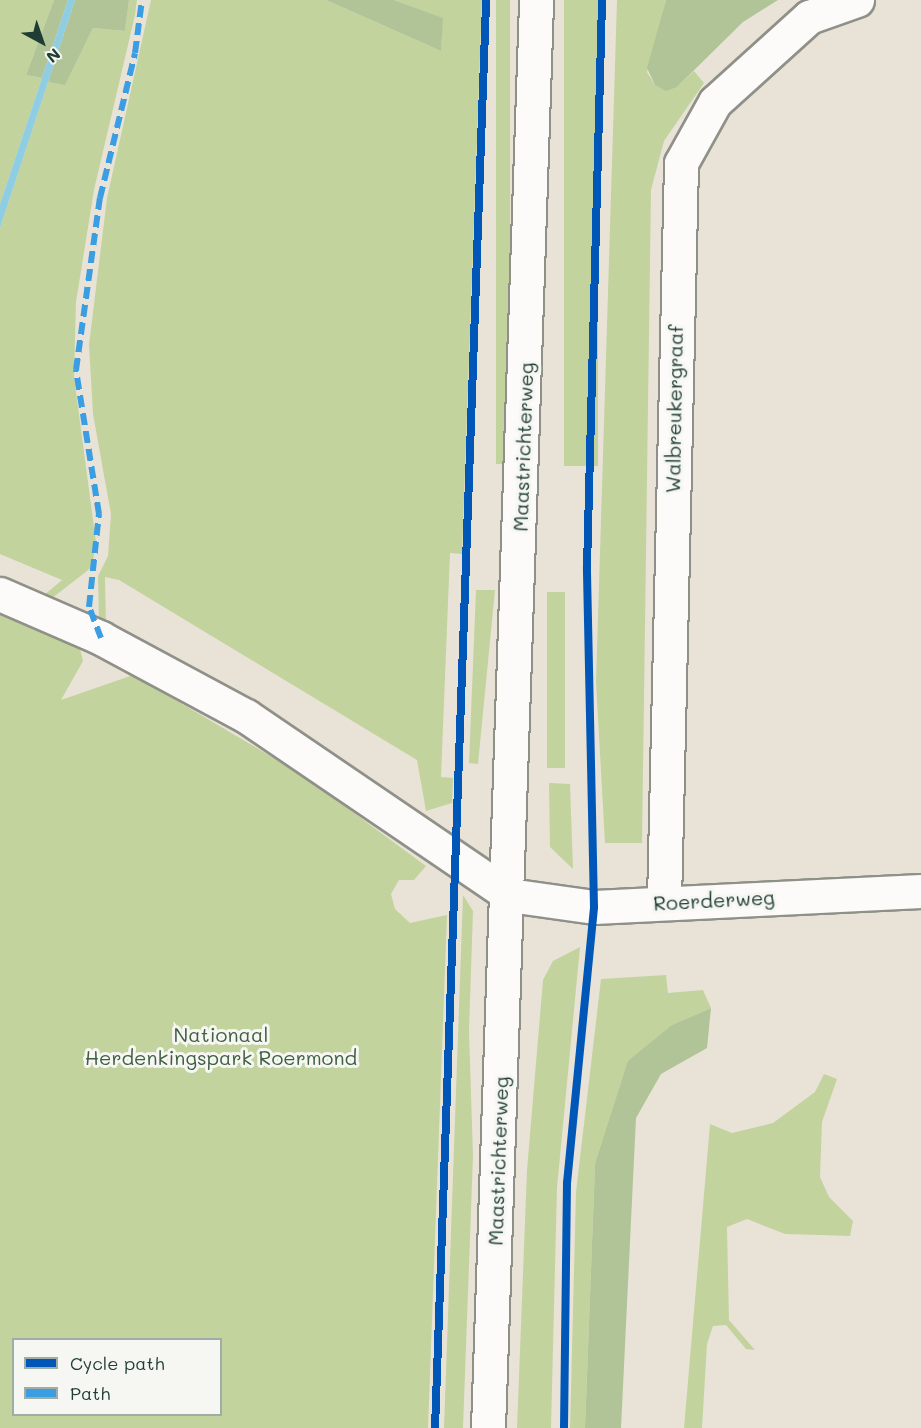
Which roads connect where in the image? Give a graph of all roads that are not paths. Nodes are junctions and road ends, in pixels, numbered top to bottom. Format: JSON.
{"nodes":[{"id":1,"x":536,"y":0,"type":"edge"},
{"id":2,"x":857,"y":0,"type":"edge"},
{"id":3,"x":0,"y":594,"type":"edge"},
{"id":4,"x":921,"y":891,"type":"edge"},
{"id":5,"x":509,"y":895,"type":"junction"},
{"id":6,"x":664,"y":902,"type":"junction"},
{"id":7,"x":488,"y":1428,"type":"edge"}],
"edges":[{"from":1,"to":5,"type":"street","name":"Maastrichterweg"},
{"from":2,"to":6,"type":"street","name":"Walbreukergraaf"},
{"from":3,"to":5,"type":"street"},
{"from":4,"to":6,"type":"street","name":"Roerderweg"},
{"from":5,"to":6,"type":"street","name":"Roerderweg"},
{"from":5,"to":7,"type":"street","name":"Maastrichterweg"}]}
